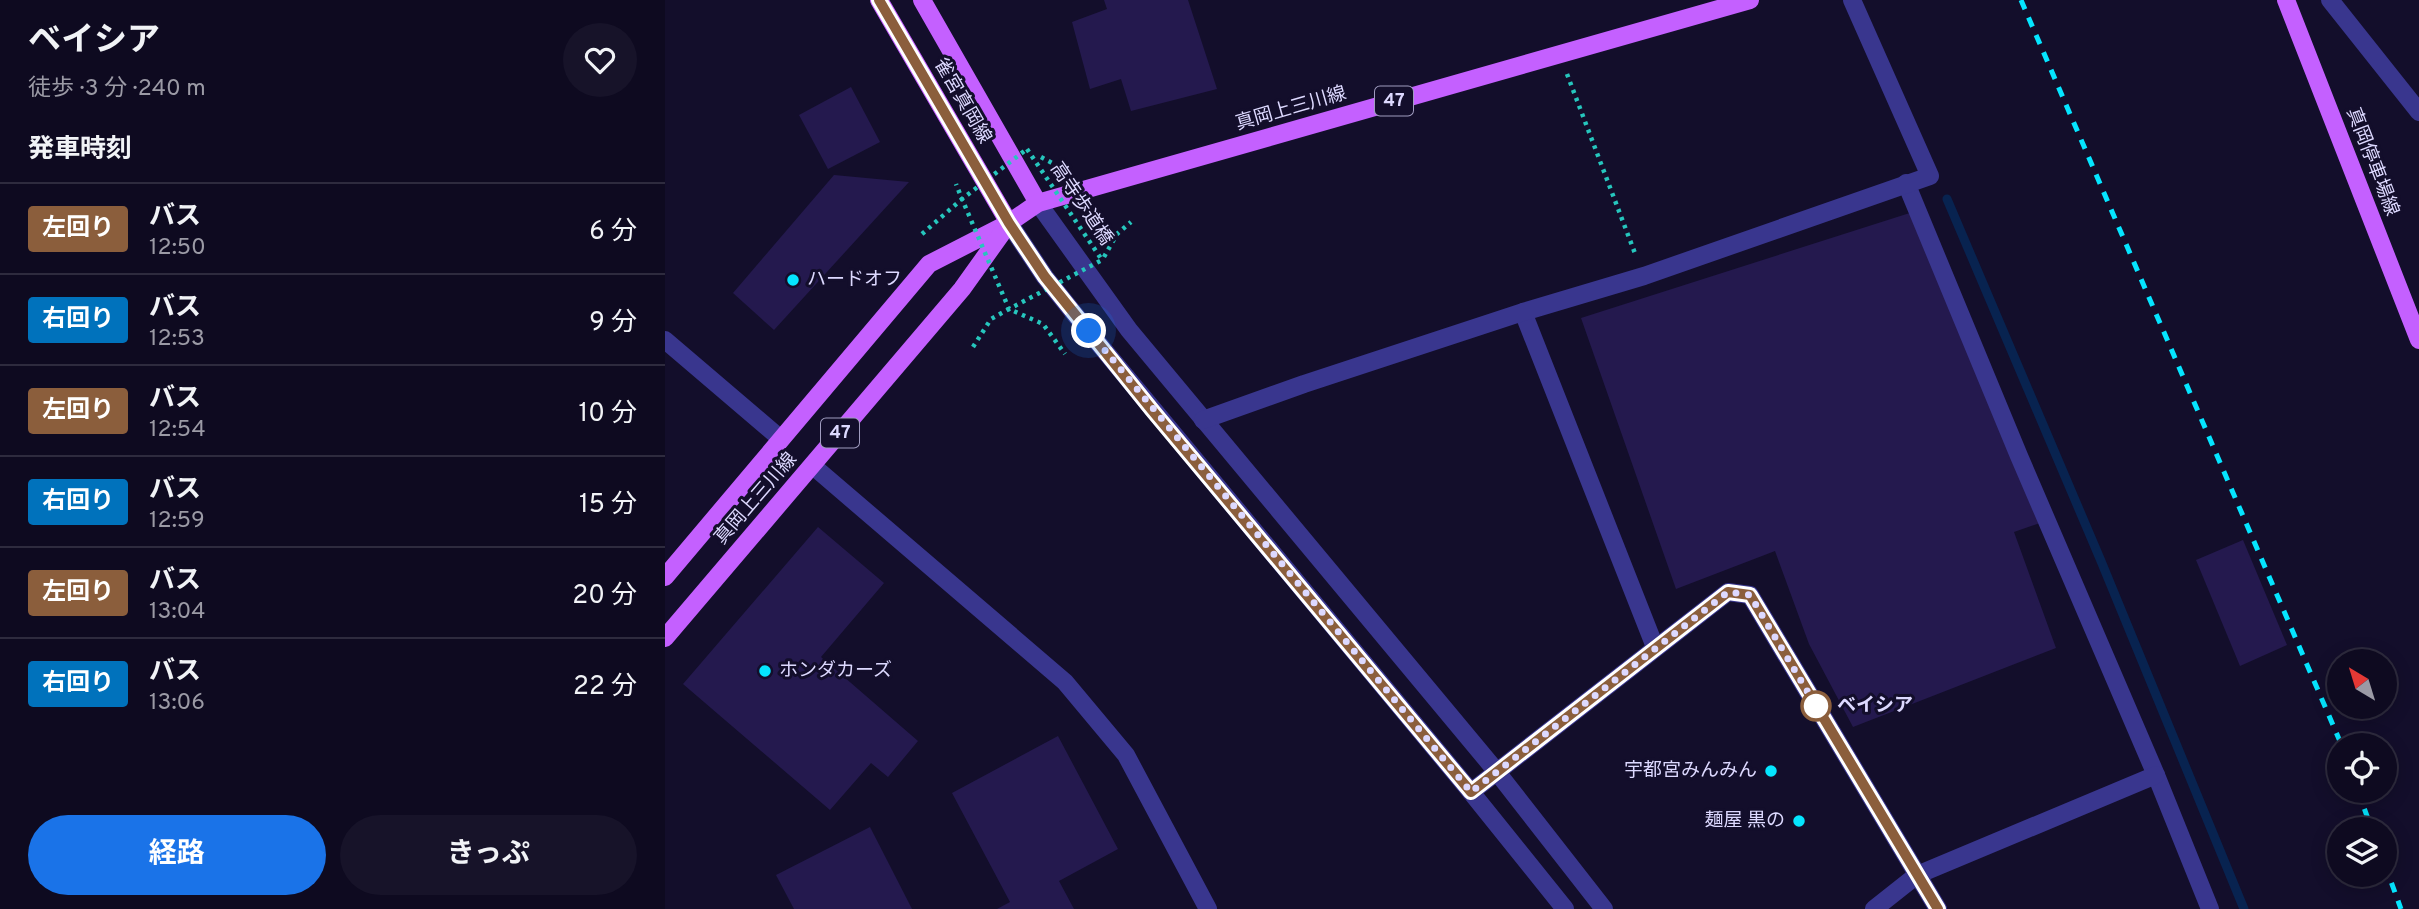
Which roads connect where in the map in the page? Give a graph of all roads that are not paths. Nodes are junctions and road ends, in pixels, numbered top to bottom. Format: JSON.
{"nodes":[{"id":1,"x":879,"y":0,"type":"edge"},
{"id":2,"x":922,"y":0,"type":"edge"},
{"id":3,"x":1750,"y":0,"type":"edge"},
{"id":4,"x":1851,"y":0,"type":"edge"},
{"id":5,"x":2286,"y":0,"type":"edge"},
{"id":6,"x":2330,"y":0,"type":"edge"},
{"id":7,"x":2419,"y":112,"type":"edge"},
{"id":8,"x":1906,"y":183,"type":"junction"},
{"id":9,"x":1038,"y":203,"type":"junction"},
{"id":10,"x":1009,"y":223,"type":"junction"},
{"id":11,"x":1523,"y":312,"type":"junction"},
{"id":12,"x":665,"y":340,"type":"edge"},
{"id":13,"x":2419,"y":340,"type":"edge"},
{"id":14,"x":1203,"y":419,"type":"junction"},
{"id":15,"x":781,"y":439,"type":"junction"},
{"id":16,"x":813,"y":466,"type":"junction"},
{"id":17,"x":665,"y":578,"type":"edge"},
{"id":18,"x":665,"y":638,"type":"edge"},
{"id":19,"x":1655,"y":647,"type":"junction"},
{"id":20,"x":1497,"y":772,"type":"junction"},
{"id":21,"x":2156,"y":775,"type":"junction"},
{"id":22,"x":1471,"y":792,"type":"junction"},
{"id":23,"x":1917,"y":875,"type":"junction"},
{"id":24,"x":1208,"y":909,"type":"edge"},
{"id":25,"x":1565,"y":909,"type":"edge"},
{"id":26,"x":1604,"y":909,"type":"edge"},
{"id":27,"x":1874,"y":909,"type":"edge"},
{"id":28,"x":1938,"y":909,"type":"edge"},
{"id":29,"x":2210,"y":909,"type":"edge"}],
"edges":[{"from":1,"to":10,"type":"main road","name":"雀宮真岡線"},
{"from":2,"to":9,"type":"main road","name":"雀宮真岡線"},
{"from":3,"to":9,"type":"main road","name":"真岡上三川線","number":"47"},
{"from":4,"to":8,"type":"street"},
{"from":5,"to":13,"type":"main road","name":"真岡停車場線"},
{"from":6,"to":7,"type":"street"},
{"from":8,"to":11,"type":"street"},
{"from":8,"to":21,"type":"street"},
{"from":9,"to":10,"type":"main road","name":"真岡上三川線","number":"47"},
{"from":9,"to":14,"type":"street"},
{"from":10,"to":15,"type":"main road","name":"真岡上三川線","number":"47"},
{"from":10,"to":16,"type":"main road","name":"真岡上三川線","number":"47"},
{"from":10,"to":22,"type":"street"},
{"from":11,"to":14,"type":"street"},
{"from":11,"to":19,"type":"street"},
{"from":12,"to":15,"type":"street"},
{"from":14,"to":20,"type":"street"},
{"from":15,"to":17,"type":"main road","name":"真岡上三川線","number":"47"},
{"from":16,"to":18,"type":"main road","name":"真岡上三川線","number":"47"},
{"from":16,"to":24,"type":"street"},
{"from":19,"to":20,"type":"street"},
{"from":19,"to":23,"type":"street"},
{"from":20,"to":22,"type":"street"},
{"from":20,"to":26,"type":"street"},
{"from":21,"to":23,"type":"street"},
{"from":21,"to":29,"type":"street"},
{"from":22,"to":25,"type":"street"},
{"from":23,"to":27,"type":"street"},
{"from":23,"to":28,"type":"street"}]}
